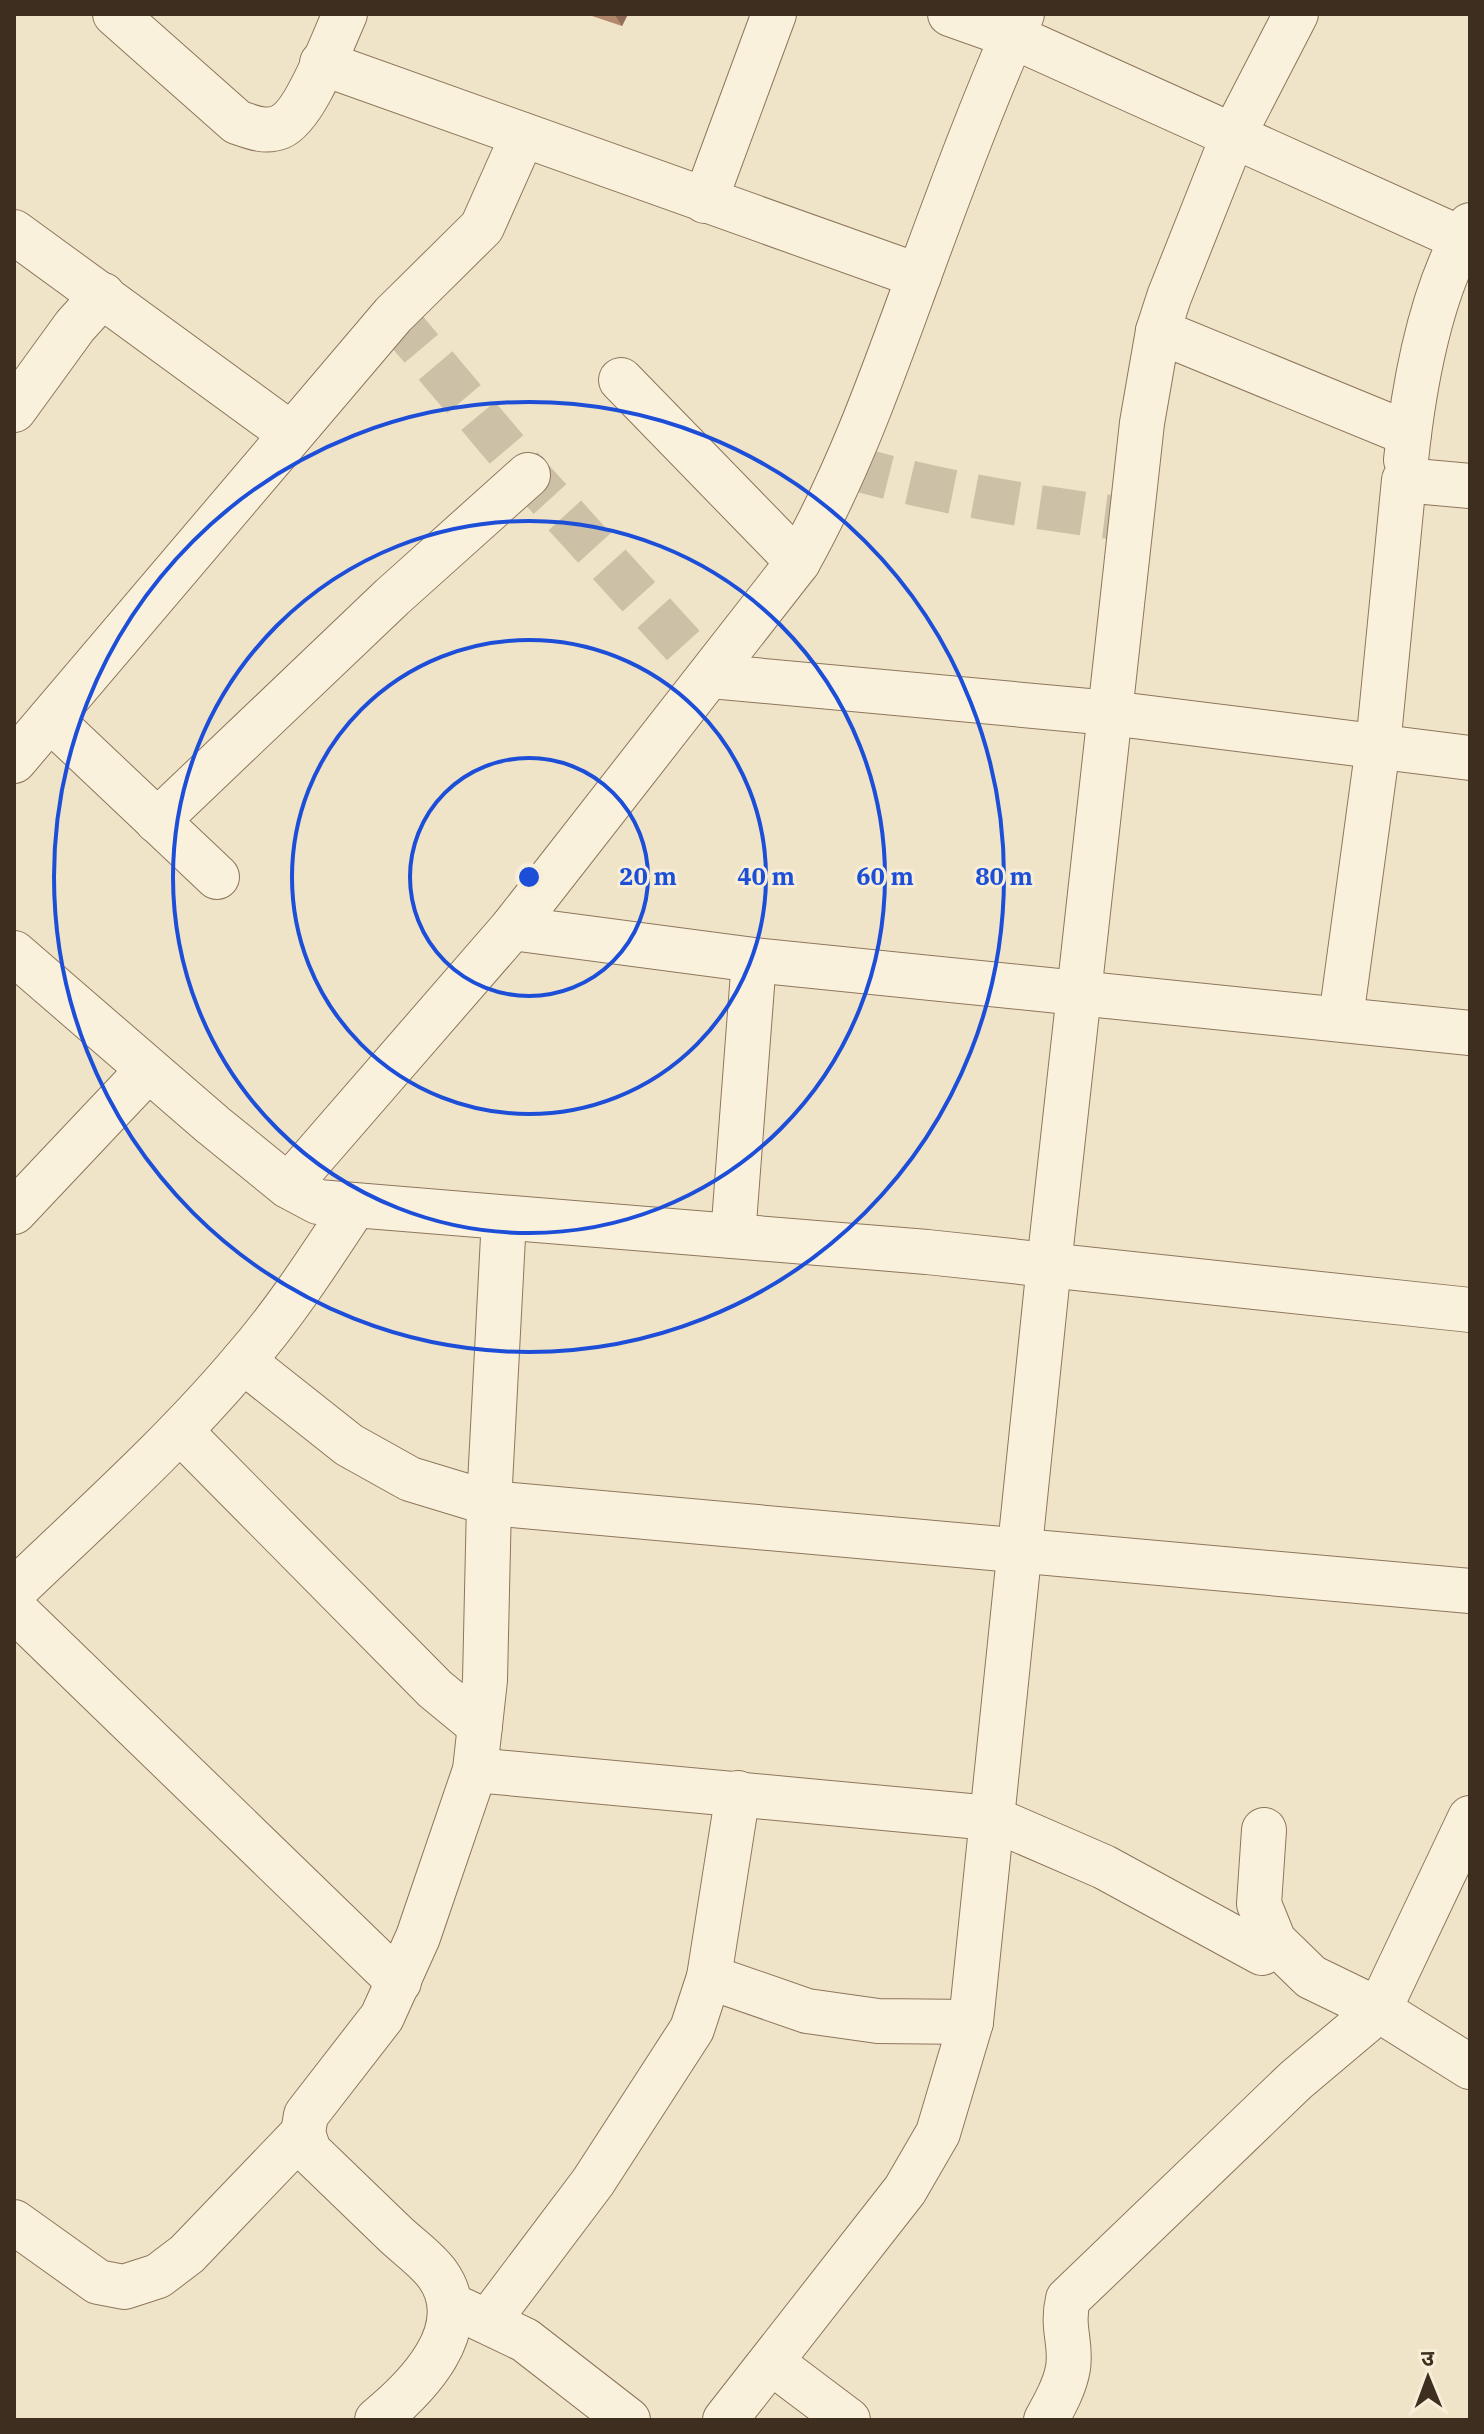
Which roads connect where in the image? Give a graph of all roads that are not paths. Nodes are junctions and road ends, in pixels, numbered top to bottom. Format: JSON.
{"nodes":[{"id":1,"x":115,"y":14,"type":"edge"},
{"id":2,"x":345,"y":14,"type":"edge"},
{"id":3,"x":774,"y":14,"type":"edge"},
{"id":4,"x":950,"y":14,"type":"edge"},
{"id":5,"x":1296,"y":14,"type":"edge"},
{"id":6,"x":1017,"y":25,"type":"edge"},
{"id":7,"x":322,"y":63,"type":"junction"},
{"id":8,"x":523,"y":135,"type":"junction"},
{"id":9,"x":1233,"y":136,"type":"junction"},
{"id":10,"x":705,"y":201,"type":"junction"},
{"id":11,"x":14,"y":232,"type":"edge"},
{"id":12,"x":1466,"y":232,"type":"edge"},
{"id":13,"x":919,"y":276,"type":"junction"},
{"id":14,"x":103,"y":295,"type":"junction"},
{"id":15,"x":1158,"y":331,"type":"junction"},
{"id":16,"x":621,"y":380,"type":"dead end"},
{"id":17,"x":14,"y":410,"type":"edge"},
{"id":18,"x":291,"y":434,"type":"junction"},
{"id":19,"x":1409,"y":434,"type":"junction"},
{"id":20,"x":528,"y":475,"type":"dead end"},
{"id":21,"x":1404,"y":480,"type":"junction"},
{"id":22,"x":1470,"y":486,"type":"edge"},
{"id":23,"x":798,"y":562,"type":"junction"},
{"id":24,"x":711,"y":676,"type":"junction"},
{"id":25,"x":1110,"y":713,"type":"junction"},
{"id":26,"x":50,"y":719,"type":"junction"},
{"id":27,"x":1378,"y":746,"type":"junction"},
{"id":28,"x":1470,"y":758,"type":"edge"},
{"id":29,"x":14,"y":761,"type":"edge"},
{"id":30,"x":157,"y":821,"type":"junction"},
{"id":31,"x":217,"y":877,"type":"dead end"},
{"id":32,"x":512,"y":928,"type":"junction"},
{"id":33,"x":14,"y":953,"type":"edge"},
{"id":34,"x":754,"y":960,"type":"junction"},
{"id":35,"x":1079,"y":991,"type":"junction"},
{"id":36,"x":1341,"y":1018,"type":"junction"},
{"id":37,"x":1470,"y":1033,"type":"edge"},
{"id":38,"x":148,"y":1070,"type":"junction"},
{"id":39,"x":288,"y":1186,"type":"junction"},
{"id":40,"x":354,"y":1207,"type":"junction"},
{"id":41,"x":14,"y":1212,"type":"edge"},
{"id":42,"x":504,"y":1218,"type":"junction"},
{"id":43,"x":733,"y":1236,"type":"junction"},
{"id":44,"x":1049,"y":1265,"type":"junction"},
{"id":45,"x":1470,"y":1310,"type":"edge"},
{"id":46,"x":243,"y":1361,"type":"junction"},
{"id":47,"x":180,"y":1431,"type":"junction"},
{"id":48,"x":489,"y":1503,"type":"junction"},
{"id":49,"x":1019,"y":1550,"type":"junction"},
{"id":50,"x":14,"y":1591,"type":"edge"},
{"id":51,"x":1470,"y":1591,"type":"edge"},
{"id":52,"x":14,"y":1609,"type":"edge"},
{"id":53,"x":480,"y":1726,"type":"junction"},
{"id":54,"x":475,"y":1770,"type":"junction"},
{"id":55,"x":738,"y":1793,"type":"junction"},
{"id":56,"x":991,"y":1818,"type":"junction"},
{"id":57,"x":1470,"y":1818,"type":"edge"},
{"id":58,"x":1264,"y":1830,"type":"dead end"},
{"id":59,"x":1262,"y":1953,"type":"dead end"},
{"id":60,"x":709,"y":1977,"type":"junction"},
{"id":61,"x":399,"y":1982,"type":"junction"},
{"id":62,"x":1379,"y":2010,"type":"junction"},
{"id":63,"x":971,"y":2022,"type":"junction"},
{"id":64,"x":1470,"y":2067,"type":"edge"},
{"id":65,"x":303,"y":2133,"type":"junction"},
{"id":66,"x":14,"y":2222,"type":"edge"},
{"id":67,"x":448,"y":2306,"type":"junction"},
{"id":68,"x":489,"y":2320,"type":"junction"},
{"id":69,"x":771,"y":2362,"type":"junction"},
{"id":70,"x":377,"y":2420,"type":"edge"},
{"id":71,"x":628,"y":2420,"type":"edge"},
{"id":72,"x":725,"y":2420,"type":"edge"},
{"id":73,"x":848,"y":2420,"type":"edge"},
{"id":74,"x":1046,"y":2420,"type":"edge"}],
"edges":[{"from":1,"to":7,"type":"street"},
{"from":2,"to":7,"type":"street"},
{"from":3,"to":10,"type":"street"},
{"from":4,"to":6,"type":"street"},
{"from":5,"to":9,"type":"street"},
{"from":6,"to":9,"type":"street"},
{"from":6,"to":13,"type":"street"},
{"from":7,"to":8,"type":"street"},
{"from":8,"to":10,"type":"street"},
{"from":8,"to":18,"type":"street"},
{"from":9,"to":12,"type":"street"},
{"from":9,"to":15,"type":"street"},
{"from":10,"to":13,"type":"street"},
{"from":11,"to":14,"type":"street"},
{"from":12,"to":19,"type":"street"},
{"from":13,"to":23,"type":"street"},
{"from":14,"to":17,"type":"street"},
{"from":14,"to":18,"type":"street"},
{"from":15,"to":19,"type":"street"},
{"from":15,"to":25,"type":"street"},
{"from":16,"to":23,"type":"street"},
{"from":18,"to":26,"type":"street"},
{"from":19,"to":21,"type":"street"},
{"from":20,"to":30,"type":"street"},
{"from":21,"to":22,"type":"street"},
{"from":21,"to":27,"type":"street"},
{"from":23,"to":24,"type":"street"},
{"from":24,"to":25,"type":"street"},
{"from":24,"to":32,"type":"street"},
{"from":25,"to":27,"type":"street"},
{"from":25,"to":35,"type":"street"},
{"from":26,"to":29,"type":"street"},
{"from":26,"to":30,"type":"street"},
{"from":27,"to":28,"type":"street"},
{"from":27,"to":36,"type":"street"},
{"from":30,"to":31,"type":"street"},
{"from":32,"to":34,"type":"street"},
{"from":32,"to":39,"type":"street"},
{"from":33,"to":38,"type":"street"},
{"from":34,"to":35,"type":"street"},
{"from":34,"to":43,"type":"street"},
{"from":35,"to":36,"type":"street"},
{"from":35,"to":44,"type":"street"},
{"from":36,"to":37,"type":"street"},
{"from":38,"to":39,"type":"street"},
{"from":38,"to":41,"type":"street"},
{"from":39,"to":40,"type":"street"},
{"from":40,"to":42,"type":"street"},
{"from":40,"to":46,"type":"street"},
{"from":42,"to":43,"type":"street"},
{"from":42,"to":48,"type":"street"},
{"from":43,"to":44,"type":"street"},
{"from":44,"to":45,"type":"street"},
{"from":44,"to":49,"type":"street"},
{"from":46,"to":47,"type":"street"},
{"from":46,"to":48,"type":"street"},
{"from":47,"to":50,"type":"street"},
{"from":47,"to":53,"type":"street"},
{"from":48,"to":49,"type":"street"},
{"from":48,"to":53,"type":"street"},
{"from":49,"to":51,"type":"street"},
{"from":49,"to":56,"type":"street"},
{"from":52,"to":61,"type":"street"},
{"from":53,"to":54,"type":"street"},
{"from":54,"to":55,"type":"street"},
{"from":54,"to":61,"type":"street"},
{"from":55,"to":56,"type":"street"},
{"from":55,"to":60,"type":"street"},
{"from":56,"to":59,"type":"street"},
{"from":56,"to":63,"type":"street"},
{"from":57,"to":62,"type":"street"},
{"from":58,"to":62,"type":"street"},
{"from":60,"to":63,"type":"street"},
{"from":60,"to":68,"type":"street"},
{"from":61,"to":65,"type":"street"},
{"from":62,"to":64,"type":"street"},
{"from":62,"to":74,"type":"street"},
{"from":63,"to":69,"type":"street"},
{"from":65,"to":66,"type":"street"},
{"from":65,"to":67,"type":"street"},
{"from":67,"to":68,"type":"street"},
{"from":67,"to":70,"type":"street"},
{"from":68,"to":71,"type":"street"},
{"from":69,"to":72,"type":"street"},
{"from":69,"to":73,"type":"street"}]}
